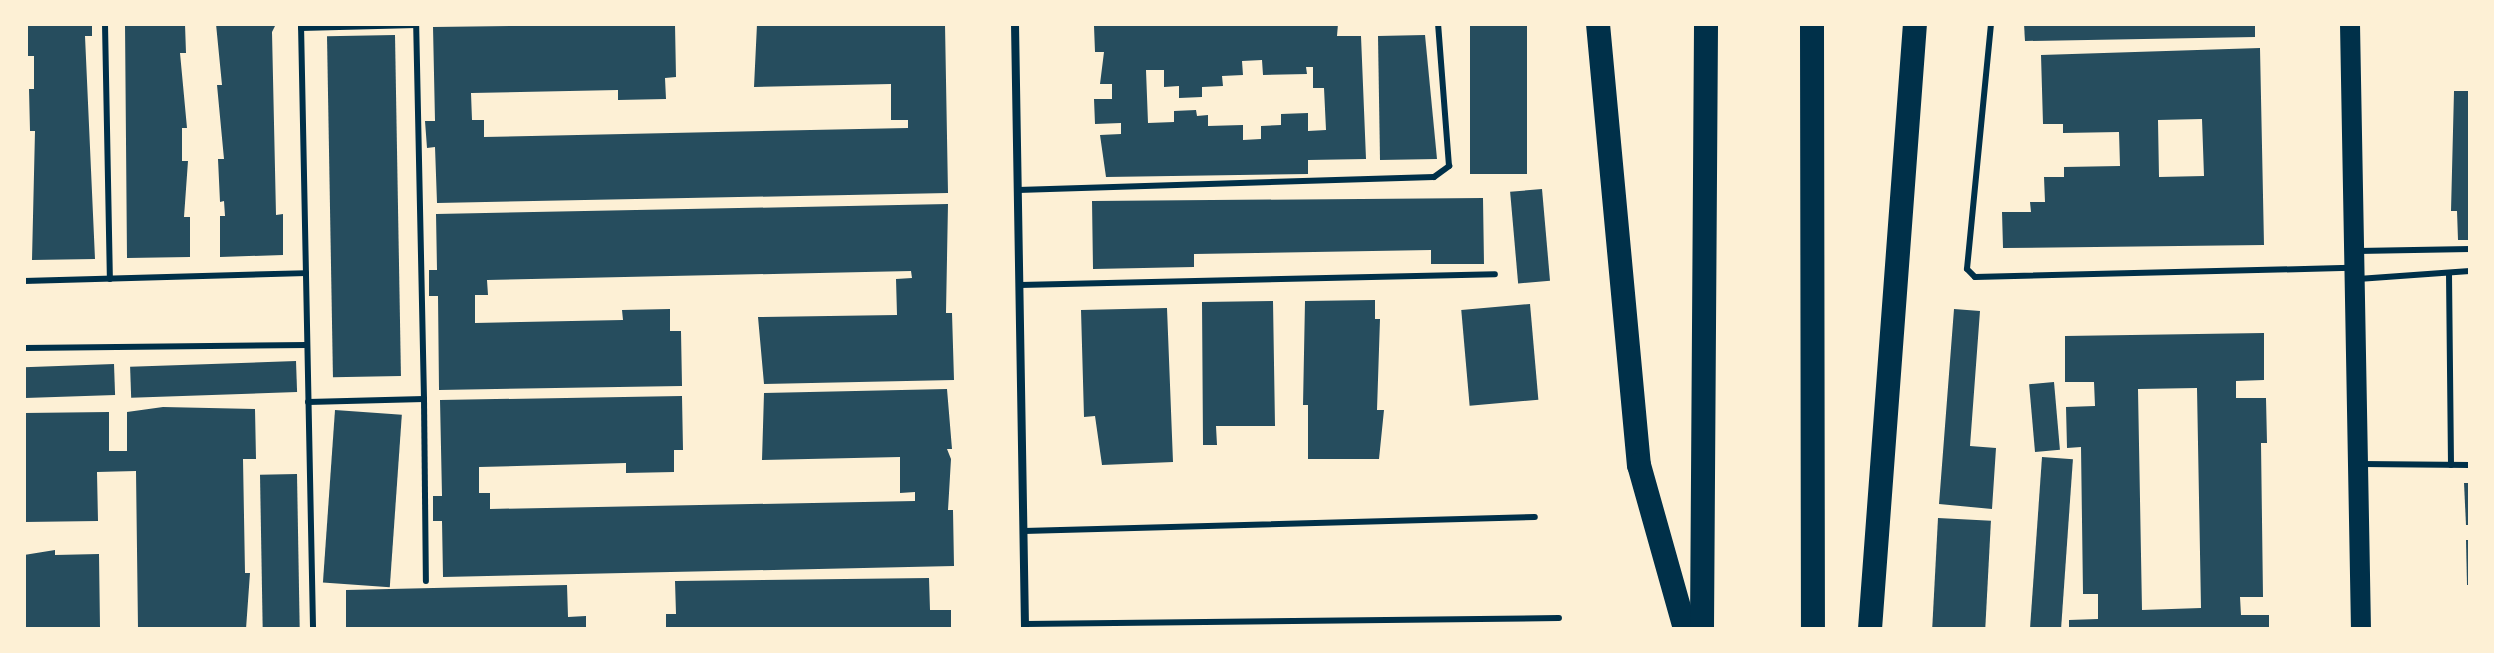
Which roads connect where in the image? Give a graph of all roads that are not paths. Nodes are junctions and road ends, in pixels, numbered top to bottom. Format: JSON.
{"nodes":[{"id":1,"x":105,"y":24,"type":"edge"},
{"id":2,"x":416,"y":24,"type":"edge"},
{"id":3,"x":1015,"y":24,"type":"edge"},
{"id":4,"x":1438,"y":24,"type":"edge"},
{"id":5,"x":1598,"y":24,"type":"edge"},
{"id":6,"x":1706,"y":24,"type":"edge"},
{"id":7,"x":1812,"y":24,"type":"edge"},
{"id":8,"x":1915,"y":24,"type":"edge"},
{"id":9,"x":1991,"y":24,"type":"edge"},
{"id":10,"x":2350,"y":24,"type":"edge"},
{"id":11,"x":301,"y":26,"type":"edge"},
{"id":12,"x":1018,"y":190,"type":"junction"},
{"id":13,"x":2470,"y":249,"type":"edge"},
{"id":14,"x":2355,"y":266,"type":"junction"},
{"id":15,"x":2470,"y":271,"type":"edge"},
{"id":16,"x":306,"y":273,"type":"junction"},
{"id":17,"x":1495,"y":274,"type":"dead end"},
{"id":18,"x":2449,"y":274,"type":"junction"},
{"id":19,"x":110,"y":279,"type":"junction"},
{"id":20,"x":24,"y":281,"type":"edge"},
{"id":21,"x":1020,"y":285,"type":"junction"},
{"id":22,"x":307,"y":345,"type":"junction"},
{"id":23,"x":24,"y":348,"type":"edge"},
{"id":24,"x":424,"y":399,"type":"junction"},
{"id":25,"x":308,"y":402,"type":"junction"},
{"id":26,"x":2358,"y":464,"type":"junction"},
{"id":27,"x":2451,"y":465,"type":"junction"},
{"id":28,"x":2470,"y":465,"type":"edge"},
{"id":29,"x":1535,"y":517,"type":"dead end"},
{"id":30,"x":1024,"y":531,"type":"junction"},
{"id":31,"x":426,"y":581,"type":"dead end"},
{"id":32,"x":1559,"y":618,"type":"dead end"},
{"id":33,"x":1025,"y":626,"type":"edge"},
{"id":34,"x":313,"y":629,"type":"edge"},
{"id":35,"x":1685,"y":629,"type":"edge"},
{"id":36,"x":1702,"y":629,"type":"edge"},
{"id":37,"x":1813,"y":629,"type":"edge"},
{"id":38,"x":1870,"y":629,"type":"edge"},
{"id":39,"x":2361,"y":629,"type":"edge"}],
"edges":[{"from":1,"to":19,"type":"lane"},
{"from":2,"to":11,"type":"lane"},
{"from":2,"to":24,"type":"lane"},
{"from":3,"to":12,"type":"street"},
{"from":4,"to":12,"type":"lane"},
{"from":5,"to":35,"type":"highway"},
{"from":6,"to":36,"type":"highway"},
{"from":7,"to":37,"type":"highway"},
{"from":8,"to":38,"type":"highway"},
{"from":9,"to":14,"type":"lane"},
{"from":10,"to":14,"type":"main road"},
{"from":11,"to":16,"type":"lane"},
{"from":12,"to":21,"type":"street"},
{"from":13,"to":14,"type":"lane"},
{"from":14,"to":18,"type":"lane"},
{"from":14,"to":26,"type":"main road"},
{"from":15,"to":18,"type":"lane"},
{"from":16,"to":19,"type":"lane"},
{"from":16,"to":22,"type":"lane"},
{"from":17,"to":21,"type":"lane"},
{"from":18,"to":27,"type":"lane"},
{"from":19,"to":20,"type":"lane"},
{"from":21,"to":30,"type":"street"},
{"from":22,"to":23,"type":"lane"},
{"from":22,"to":25,"type":"lane"},
{"from":24,"to":25,"type":"lane"},
{"from":24,"to":31,"type":"lane"},
{"from":25,"to":34,"type":"lane"},
{"from":26,"to":27,"type":"lane"},
{"from":26,"to":39,"type":"main road"},
{"from":27,"to":28,"type":"lane"},
{"from":29,"to":30,"type":"lane"},
{"from":30,"to":33,"type":"street"},
{"from":32,"to":33,"type":"lane"}]}
